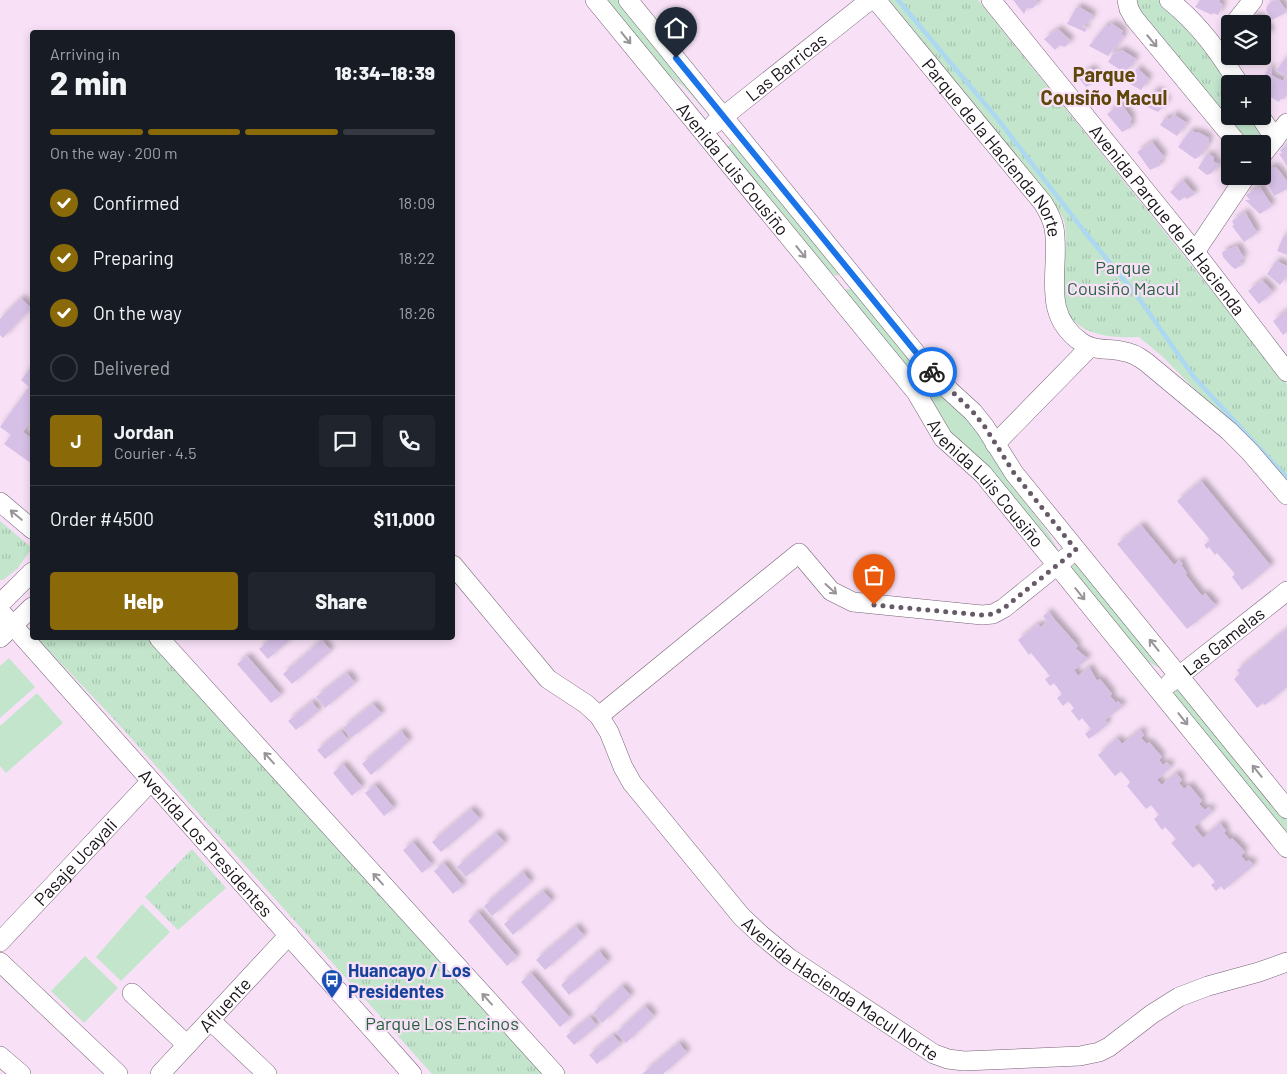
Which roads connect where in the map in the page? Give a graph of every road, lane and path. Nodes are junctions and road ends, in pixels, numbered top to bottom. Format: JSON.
{"nodes":[{"id":1,"x":595,"y":0,"type":"edge"},
{"id":2,"x":628,"y":0,"type":"edge"},
{"id":3,"x":870,"y":0,"type":"edge"},
{"id":4,"x":876,"y":0,"type":"edge"},
{"id":5,"x":991,"y":0,"type":"edge"},
{"id":6,"x":1127,"y":0,"type":"edge"},
{"id":7,"x":1169,"y":0,"type":"edge"},
{"id":8,"x":1253,"y":0,"type":"edge"},
{"id":9,"x":1241,"y":15,"type":"edge"},
{"id":10,"x":1221,"y":39,"type":"edge"},
{"id":11,"x":1215,"y":46,"type":"junction"},
{"id":12,"x":1233,"y":75,"type":"edge"},
{"id":13,"x":724,"y":116,"type":"junction"},
{"id":14,"x":1287,"y":123,"type":"edge"},
{"id":15,"x":1266,"y":125,"type":"edge"},
{"id":16,"x":704,"y":133,"type":"junction"},
{"id":17,"x":1231,"y":135,"type":"edge"},
{"id":18,"x":1275,"y":139,"type":"junction"},
{"id":19,"x":1271,"y":144,"type":"edge"},
{"id":20,"x":1240,"y":185,"type":"edge"},
{"id":21,"x":1194,"y":252,"type":"junction"},
{"id":22,"x":851,"y":273,"type":"junction"},
{"id":23,"x":831,"y":288,"type":"junction"},
{"id":24,"x":1090,"y":347,"type":"junction"},
{"id":25,"x":1287,"y":372,"type":"edge"},
{"id":26,"x":995,"y":444,"type":"junction"},
{"id":27,"x":1287,"y":495,"type":"edge"},
{"id":28,"x":0,"y":502,"type":"edge"},
{"id":29,"x":30,"y":527,"type":"edge"},
{"id":30,"x":1076,"y":550,"type":"junction"},
{"id":31,"x":1057,"y":565,"type":"junction"},
{"id":32,"x":455,"y":567,"type":"edge"},
{"id":33,"x":30,"y":574,"type":"edge"},
{"id":34,"x":1287,"y":591,"type":"edge"},
{"id":35,"x":0,"y":604,"type":"edge"},
{"id":36,"x":30,"y":609,"type":"edge"},
{"id":37,"x":0,"y":611,"type":"edge"},
{"id":38,"x":7,"y":632,"type":"edge"},
{"id":39,"x":161,"y":640,"type":"edge"},
{"id":40,"x":1180,"y":676,"type":"junction"},
{"id":41,"x":1160,"y":691,"type":"junction"},
{"id":42,"x":600,"y":716,"type":"junction"},
{"id":43,"x":151,"y":781,"type":"junction"},
{"id":44,"x":1287,"y":809,"type":"edge"},
{"id":45,"x":1287,"y":848,"type":"edge"},
{"id":46,"x":2,"y":936,"type":"edge"},
{"id":47,"x":289,"y":936,"type":"junction"},
{"id":48,"x":0,"y":962,"type":"edge"},
{"id":49,"x":1287,"y":962,"type":"edge"},
{"id":50,"x":132,"y":993,"type":"dead end"},
{"id":51,"x":210,"y":1020,"type":"junction"},
{"id":52,"x":187,"y":1045,"type":"junction"},
{"id":53,"x":0,"y":1056,"type":"edge"},
{"id":54,"x":402,"y":1070,"type":"edge"},
{"id":55,"x":21,"y":1074,"type":"edge"},
{"id":56,"x":118,"y":1074,"type":"edge"},
{"id":57,"x":160,"y":1074,"type":"edge"},
{"id":58,"x":267,"y":1074,"type":"edge"},
{"id":59,"x":555,"y":1074,"type":"edge"}],
"edges":[{"from":1,"to":16,"type":"street","name":"Avenida Luis Cousiño","one_way":true},
{"from":2,"to":13,"type":"street","name":"Avenida Luis Cousiño"},
{"from":3,"to":13,"type":"street","name":"Las Barricas"},
{"from":4,"to":24,"type":"street","name":"Parque de la Hacienda Norte"},
{"from":5,"to":21,"type":"street","name":"Avenida Parque de la Hacienda"},
{"from":6,"to":17,"type":"street","one_way":true},
{"from":7,"to":11,"type":"street"},
{"from":8,"to":9,"type":"street"},
{"from":10,"to":11,"type":"street"},
{"from":11,"to":12,"type":"street"},
{"from":13,"to":16,"type":"street","name":"Las Barricas"},
{"from":13,"to":22,"type":"street","name":"Avenida Luis Cousiño"},
{"from":14,"to":18,"type":"street"},
{"from":15,"to":18,"type":"street"},
{"from":16,"to":23,"type":"street","name":"Avenida Luis Cousiño","one_way":true},
{"from":18,"to":19,"type":"street"},
{"from":20,"to":21,"type":"street"},
{"from":21,"to":25,"type":"street","name":"Avenida Parque de la Hacienda"},
{"from":22,"to":23,"type":"street"},
{"from":22,"to":26,"type":"street","name":"Avenida Luis Cousiño"},
{"from":23,"to":31,"type":"street","name":"Avenida Luis Cousiño"},
{"from":24,"to":26,"type":"street"},
{"from":24,"to":27,"type":"street"},
{"from":26,"to":30,"type":"street","name":"Avenida Luis Cousiño"},
{"from":29,"to":28,"type":"street","one_way":true},
{"from":30,"to":31,"type":"street"},
{"from":40,"to":30,"type":"street","name":"Avenida Luis Cousiño","one_way":true},
{"from":31,"to":41,"type":"street","name":"Avenida Luis Cousiño","one_way":true},
{"from":42,"to":31,"type":"street","one_way":true},
{"from":32,"to":42,"type":"street"},
{"from":33,"to":35,"type":"street"},
{"from":34,"to":40,"type":"street","name":"Las Gamelas"},
{"from":36,"to":38,"type":"street"},
{"from":37,"to":38,"type":"street","name":"Avenida Los Presidentes"},
{"from":38,"to":43,"type":"street","name":"Avenida Los Presidentes"},
{"from":59,"to":39,"type":"street","one_way":true},
{"from":40,"to":41,"type":"street","name":"Las Gamelas"},
{"from":44,"to":40,"type":"street","name":"Avenida Luis Cousiño","one_way":true},
{"from":41,"to":45,"type":"street","name":"Avenida Luis Cousiño","one_way":true},
{"from":42,"to":49,"type":"street","name":"Avenida Hacienda Macul Norte"},
{"from":43,"to":46,"type":"street","name":"Pasaje Ucayali"},
{"from":43,"to":47,"type":"street","name":"Avenida Los Presidentes"},
{"from":47,"to":51,"type":"street","name":"Afluente"},
{"from":47,"to":54,"type":"street","name":"Avenida Los Presidentes"},
{"from":48,"to":56,"type":"street"},
{"from":50,"to":52,"type":"street"},
{"from":51,"to":52,"type":"street","name":"Afluente"},
{"from":51,"to":58,"type":"street"},
{"from":52,"to":57,"type":"street","name":"Afluente"},
{"from":53,"to":55,"type":"street"}]}
